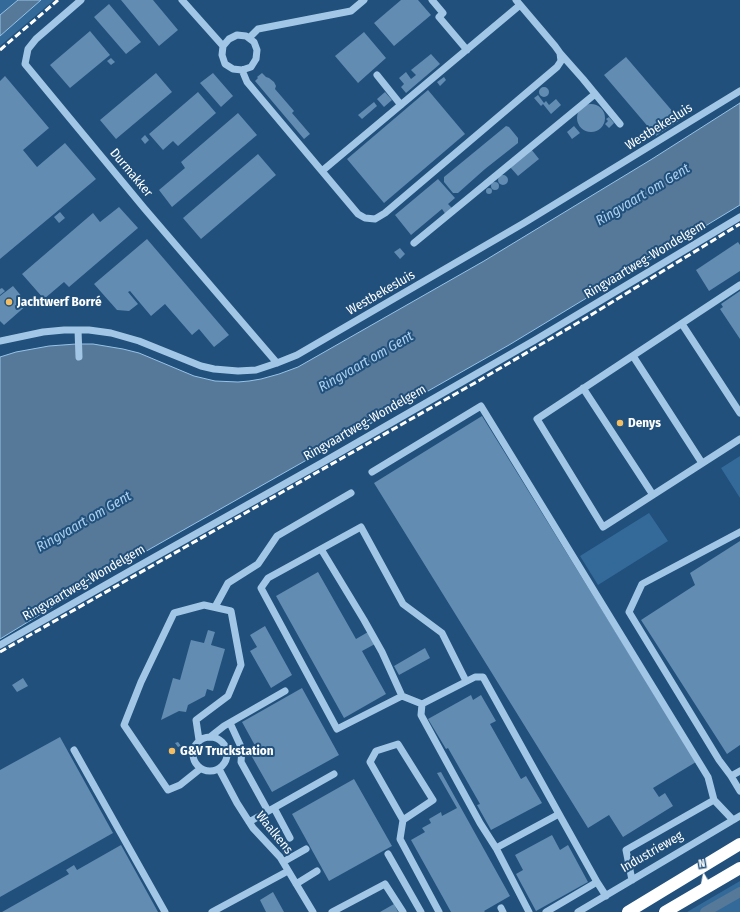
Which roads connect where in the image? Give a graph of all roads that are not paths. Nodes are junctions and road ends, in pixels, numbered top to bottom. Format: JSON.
{"nodes":[{"id":1,"x":81,"y":0,"type":"edge"},
{"id":2,"x":182,"y":0,"type":"edge"},
{"id":3,"x":364,"y":0,"type":"edge"},
{"id":4,"x":432,"y":0,"type":"edge"},
{"id":5,"x":518,"y":2,"type":"edge"},
{"id":6,"x":249,"y":38,"type":"junction"},
{"id":7,"x":223,"y":46,"type":"junction"},
{"id":8,"x":467,"y":50,"type":"junction"},
{"id":9,"x":560,"y":53,"type":"junction"},
{"id":10,"x":242,"y":70,"type":"junction"},
{"id":11,"x":377,"y":75,"type":"dead end"},
{"id":12,"x":740,"y":91,"type":"edge"},
{"id":13,"x":595,"y":94,"type":"junction"},
{"id":14,"x":401,"y":105,"type":"junction"},
{"id":15,"x":620,"y":124,"type":"dead end"},
{"id":16,"x":322,"y":171,"type":"junction"},
{"id":17,"x":740,"y":217,"type":"edge"},
{"id":18,"x":414,"y":243,"type":"dead end"},
{"id":19,"x":740,"y":285,"type":"edge"},
{"id":20,"x":682,"y":324,"type":"junction"},
{"id":21,"x":78,"y":330,"type":"junction"},
{"id":22,"x":0,"y":341,"type":"edge"},
{"id":23,"x":633,"y":356,"type":"junction"},
{"id":24,"x":79,"y":357,"type":"dead end"},
{"id":25,"x":277,"y":363,"type":"junction"},
{"id":26,"x":583,"y":388,"type":"junction"},
{"id":27,"x":740,"y":413,"type":"edge"},
{"id":28,"x":740,"y":438,"type":"edge"},
{"id":29,"x":702,"y":463,"type":"junction"},
{"id":30,"x":372,"y":472,"type":"dead end"},
{"id":31,"x":351,"y":493,"type":"dead end"},
{"id":32,"x":653,"y":495,"type":"junction"},
{"id":33,"x":740,"y":532,"type":"edge"},
{"id":34,"x":321,"y":549,"type":"junction"},
{"id":35,"x":215,"y":607,"type":"junction"},
{"id":36,"x":0,"y":645,"type":"edge"},
{"id":37,"x":466,"y":681,"type":"junction"},
{"id":38,"x":285,"y":691,"type":"dead end"},
{"id":39,"x":402,"y":696,"type":"junction"},
{"id":40,"x":422,"y":704,"type":"junction"},
{"id":41,"x":230,"y":723,"type":"junction"},
{"id":42,"x":210,"y":737,"type":"junction"},
{"id":43,"x":200,"y":740,"type":"junction"},
{"id":44,"x":74,"y":750,"type":"dead end"},
{"id":45,"x":219,"y":768,"type":"junction"},
{"id":46,"x":200,"y":769,"type":"junction"},
{"id":47,"x":740,"y":770,"type":"edge"},
{"id":48,"x":334,"y":774,"type":"dead end"},
{"id":49,"x":731,"y":776,"type":"junction"},
{"id":50,"x":740,"y":791,"type":"edge"},
{"id":51,"x":714,"y":800,"type":"junction"},
{"id":52,"x":271,"y":810,"type":"junction"},
{"id":53,"x":559,"y":814,"type":"junction"},
{"id":54,"x":740,"y":816,"type":"edge"},
{"id":55,"x":404,"y":820,"type":"junction"},
{"id":56,"x":733,"y":820,"type":"junction"},
{"id":57,"x":249,"y":822,"type":"junction"},
{"id":58,"x":290,"y":838,"type":"dead end"},
{"id":59,"x":740,"y":844,"type":"edge"},
{"id":60,"x":496,"y":848,"type":"junction"},
{"id":61,"x":306,"y":849,"type":"dead end"},
{"id":62,"x":388,"y":854,"type":"dead end"},
{"id":63,"x":283,"y":862,"type":"junction"},
{"id":64,"x":740,"y":868,"type":"edge"},
{"id":65,"x":288,"y":871,"type":"junction"},
{"id":66,"x":318,"y":871,"type":"dead end"},
{"id":67,"x":632,"y":880,"type":"junction"},
{"id":68,"x":597,"y":882,"type":"junction"},
{"id":69,"x":296,"y":884,"type":"junction"},
{"id":70,"x":606,"y":896,"type":"junction"},
{"id":71,"x":165,"y":912,"type":"edge"},
{"id":72,"x":212,"y":912,"type":"edge"},
{"id":73,"x":313,"y":912,"type":"edge"},
{"id":74,"x":332,"y":912,"type":"edge"},
{"id":75,"x":403,"y":912,"type":"edge"},
{"id":76,"x":421,"y":912,"type":"edge"},
{"id":77,"x":439,"y":912,"type":"edge"},
{"id":78,"x":529,"y":912,"type":"edge"},
{"id":79,"x":546,"y":912,"type":"edge"},
{"id":80,"x":578,"y":912,"type":"edge"},
{"id":81,"x":628,"y":912,"type":"edge"},
{"id":82,"x":665,"y":912,"type":"edge"}],
"edges":[{"from":1,"to":25,"type":"street","name":"Durmakker"},
{"from":2,"to":7,"type":"street"},
{"from":3,"to":6,"type":"street"},
{"from":4,"to":8,"type":"street"},
{"from":5,"to":8,"type":"street"},
{"from":5,"to":9,"type":"street"},
{"from":6,"to":7,"type":"street"},
{"from":6,"to":10,"type":"street"},
{"from":7,"to":10,"type":"street"},
{"from":8,"to":14,"type":"street"},
{"from":9,"to":13,"type":"street"},
{"from":9,"to":16,"type":"street"},
{"from":10,"to":16,"type":"street"},
{"from":11,"to":14,"type":"street"},
{"from":12,"to":25,"type":"street","name":"Westbekesluis"},
{"from":13,"to":15,"type":"street"},
{"from":13,"to":18,"type":"street"},
{"from":14,"to":16,"type":"street"},
{"from":17,"to":36,"type":"street","name":"Ringvaartweg-Wondelgem"},
{"from":19,"to":20,"type":"street"},
{"from":20,"to":23,"type":"street"},
{"from":20,"to":27,"type":"street"},
{"from":21,"to":22,"type":"street","name":"Westbekesluis"},
{"from":21,"to":24,"type":"street"},
{"from":21,"to":25,"type":"street","name":"Westbekesluis"},
{"from":23,"to":26,"type":"street"},
{"from":23,"to":29,"type":"street"},
{"from":26,"to":32,"type":"street"},
{"from":26,"to":32,"type":"street"},
{"from":28,"to":29,"type":"street"},
{"from":29,"to":32,"type":"street"},
{"from":30,"to":51,"type":"street"},
{"from":31,"to":35,"type":"street"},
{"from":33,"to":49,"type":"street"},
{"from":34,"to":37,"type":"street"},
{"from":34,"to":39,"type":"street"},
{"from":34,"to":39,"type":"street"},
{"from":35,"to":43,"type":"street"},
{"from":35,"to":46,"type":"street"},
{"from":37,"to":40,"type":"street"},
{"from":37,"to":53,"type":"street"},
{"from":38,"to":41,"type":"street"},
{"from":39,"to":40,"type":"street"},
{"from":40,"to":60,"type":"street"},
{"from":41,"to":42,"type":"street"},
{"from":41,"to":52,"type":"street"},
{"from":42,"to":43,"type":"street"},
{"from":42,"to":45,"type":"street"},
{"from":43,"to":46,"type":"street"},
{"from":44,"to":71,"type":"street"},
{"from":45,"to":46,"type":"street"},
{"from":45,"to":57,"type":"street","name":"Waalkens"},
{"from":47,"to":49,"type":"street"},
{"from":48,"to":52,"type":"street"},
{"from":49,"to":50,"type":"street"},
{"from":51,"to":56,"type":"street"},
{"from":51,"to":67,"type":"street"},
{"from":52,"to":57,"type":"street"},
{"from":52,"to":58,"type":"street"},
{"from":53,"to":60,"type":"street"},
{"from":53,"to":68,"type":"street"},
{"from":54,"to":56,"type":"street","name":"Industrieweg"},
{"from":55,"to":55,"type":"street"},
{"from":55,"to":77,"type":"street"},
{"from":56,"to":67,"type":"street","name":"Industrieweg"},
{"from":57,"to":63,"type":"street","name":"Waalkens"},
{"from":59,"to":81,"type":"highway"},
{"from":60,"to":78,"type":"street"},
{"from":61,"to":63,"type":"street"},
{"from":62,"to":76,"type":"street"},
{"from":63,"to":65,"type":"street","name":"Waalkens"},
{"from":64,"to":82,"type":"highway"},
{"from":65,"to":69,"type":"street","name":"Waalkens"},
{"from":65,"to":72,"type":"street"},
{"from":66,"to":69,"type":"street"},
{"from":67,"to":70,"type":"street","name":"Industrieweg"},
{"from":68,"to":70,"type":"street"},
{"from":68,"to":79,"type":"street"},
{"from":69,"to":73,"type":"street","name":"Waalkens"},
{"from":70,"to":80,"type":"street","name":"Industrieweg"},
{"from":74,"to":75,"type":"street"}]}
